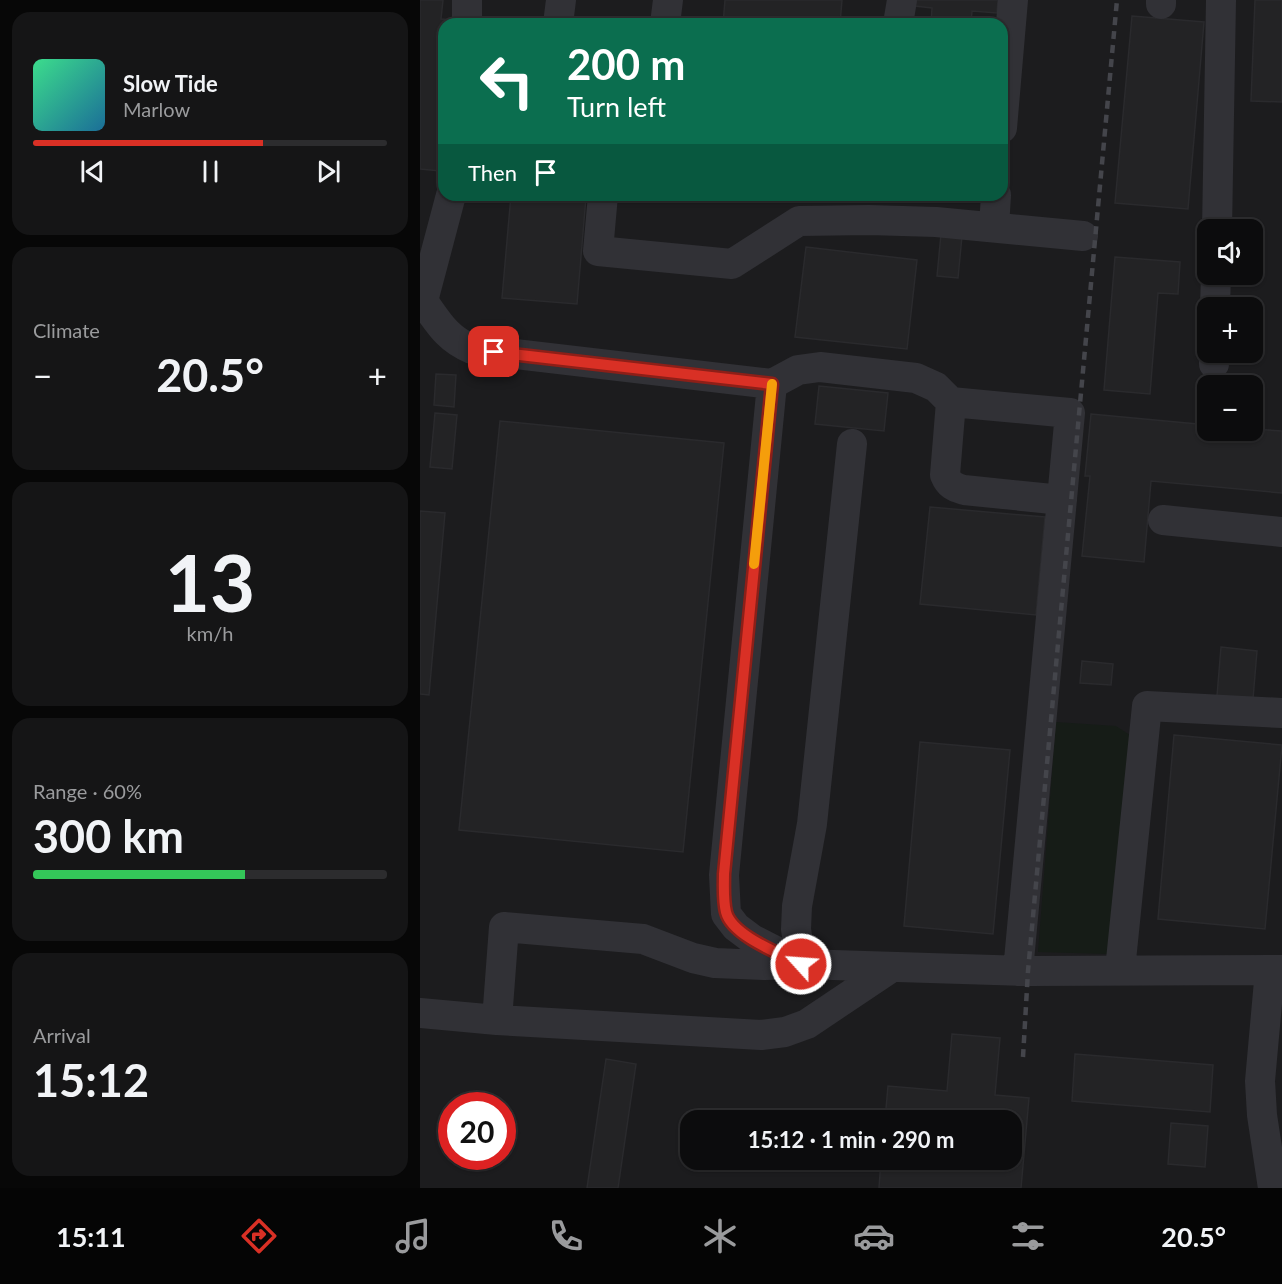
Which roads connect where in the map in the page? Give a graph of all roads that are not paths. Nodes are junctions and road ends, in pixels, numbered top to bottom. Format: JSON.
{"nodes":[{"id":1,"x":467,"y":0,"type":"edge"},
{"id":2,"x":561,"y":0,"type":"edge"},
{"id":3,"x":668,"y":0,"type":"edge"},
{"id":4,"x":902,"y":0,"type":"edge"},
{"id":5,"x":1013,"y":0,"type":"edge"},
{"id":6,"x":1221,"y":0,"type":"edge"},
{"id":7,"x":466,"y":18,"type":"edge"},
{"id":8,"x":559,"y":18,"type":"edge"},
{"id":9,"x":666,"y":18,"type":"edge"},
{"id":10,"x":899,"y":18,"type":"edge"},
{"id":11,"x":1008,"y":58,"type":"edge"},
{"id":12,"x":449,"y":201,"type":"edge"},
{"id":13,"x":602,"y":201,"type":"edge"},
{"id":14,"x":996,"y":201,"type":"edge"},
{"id":15,"x":871,"y":207,"type":"edge"},
{"id":16,"x":1217,"y":219,"type":"edge"},
{"id":17,"x":994,"y":227,"type":"junction"},
{"id":18,"x":1083,"y":236,"type":"dead end"},
{"id":19,"x":421,"y":299,"type":"edge"},
{"id":20,"x":772,"y":384,"type":"junction"},
{"id":21,"x":951,"y":402,"type":"junction"},
{"id":22,"x":852,"y":444,"type":"dead end"},
{"id":23,"x":1062,"y":500,"type":"junction"},
{"id":24,"x":1163,"y":520,"type":"dead end"},
{"id":25,"x":1282,"y":532,"type":"edge"},
{"id":26,"x":1282,"y":712,"type":"edge"},
{"id":27,"x":801,"y":964,"type":"junction"},
{"id":28,"x":892,"y":967,"type":"junction"},
{"id":29,"x":1120,"y":970,"type":"junction"},
{"id":30,"x":1276,"y":970,"type":"edge"},
{"id":31,"x":1017,"y":971,"type":"junction"},
{"id":32,"x":420,"y":1012,"type":"edge"},
{"id":33,"x":497,"y":1020,"type":"junction"},
{"id":34,"x":1274,"y":1188,"type":"edge"}],
"edges":[{"from":1,"to":7,"type":"lane"},
{"from":2,"to":8,"type":"lane"},
{"from":3,"to":9,"type":"lane"},
{"from":4,"to":10,"type":"lane"},
{"from":5,"to":11,"type":"lane"},
{"from":6,"to":16,"type":"lane"},
{"from":12,"to":19,"type":"lane"},
{"from":13,"to":15,"type":"lane"},
{"from":14,"to":17,"type":"lane"},
{"from":15,"to":17,"type":"lane"},
{"from":17,"to":18,"type":"lane"},
{"from":19,"to":20,"type":"lane"},
{"from":20,"to":21,"type":"lane"},
{"from":20,"to":27,"type":"lane"},
{"from":21,"to":23,"type":"lane"},
{"from":21,"to":23,"type":"lane"},
{"from":22,"to":27,"type":"lane"},
{"from":23,"to":31,"type":"lane"},
{"from":24,"to":25,"type":"lane"},
{"from":26,"to":29,"type":"lane"},
{"from":27,"to":28,"type":"lane"},
{"from":27,"to":33,"type":"lane"},
{"from":28,"to":31,"type":"lane"},
{"from":28,"to":33,"type":"lane"},
{"from":29,"to":30,"type":"lane"},
{"from":29,"to":31,"type":"lane"},
{"from":30,"to":34,"type":"lane"},
{"from":32,"to":33,"type":"lane"}]}
